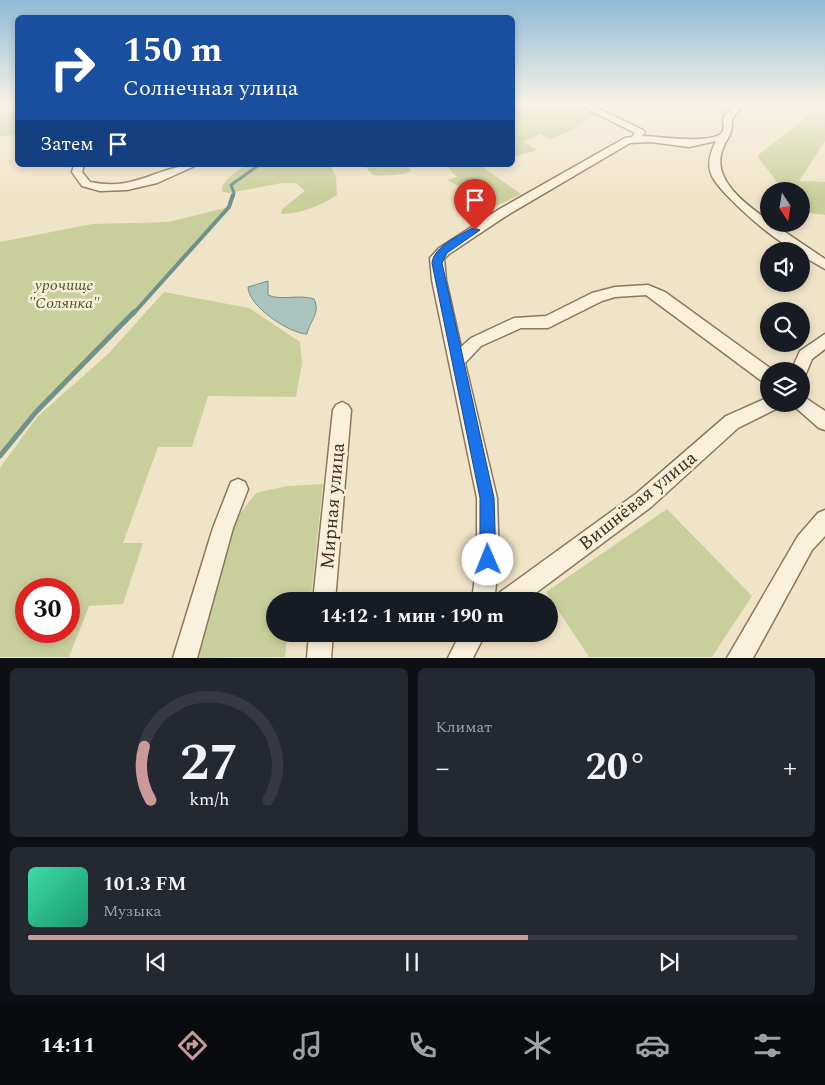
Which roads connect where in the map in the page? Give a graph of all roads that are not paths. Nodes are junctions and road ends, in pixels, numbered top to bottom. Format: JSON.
{"nodes":[{"id":1,"x":723,"y":137,"type":"joint"},
{"id":2,"x":636,"y":138,"type":"joint"},
{"id":3,"x":78,"y":167,"type":"edge"},
{"id":4,"x":187,"y":167,"type":"edge"},
{"id":5,"x":825,"y":265,"type":"edge"},
{"id":6,"x":825,"y":340,"type":"edge"},
{"id":7,"x":457,"y":360,"type":"junction"},
{"id":8,"x":803,"y":362,"type":"edge"},
{"id":9,"x":760,"y":370,"type":"edge"},
{"id":10,"x":760,"y":409,"type":"edge"},
{"id":11,"x":342,"y":410,"type":"dead end"},
{"id":12,"x":810,"y":410,"type":"edge"},
{"id":13,"x":825,"y":422,"type":"edge"},
{"id":14,"x":238,"y":489,"type":"dead end"},
{"id":15,"x":825,"y":520,"type":"edge"},
{"id":16,"x":325,"y":592,"type":"edge"},
{"id":17,"x":484,"y":592,"type":"edge"},
{"id":18,"x":519,"y":592,"type":"edge"},
{"id":19,"x":320,"y":642,"type":"edge"},
{"id":20,"x":469,"y":642,"type":"edge"},
{"id":21,"x":185,"y":658,"type":"edge"},
{"id":22,"x":319,"y":658,"type":"edge"},
{"id":23,"x":460,"y":658,"type":"edge"},
{"id":24,"x":740,"y":658,"type":"edge"}],
"edges":[{"from":1,"to":2,"type":"street"},
{"from":1,"to":5,"type":"street"},
{"from":2,"to":7,"type":"street"},
{"from":3,"to":4,"type":"street"},
{"from":6,"to":8,"type":"street"},
{"from":7,"to":9,"type":"street"},
{"from":7,"to":17,"type":"street"},
{"from":10,"to":18,"type":"street","name":"Вишнёвая улица"},
{"from":11,"to":16,"type":"street","name":"Мирная улица"},
{"from":12,"to":13,"type":"street"},
{"from":14,"to":21,"type":"street"},
{"from":15,"to":24,"type":"street"},
{"from":19,"to":22,"type":"street"},
{"from":20,"to":23,"type":"street"}]}
